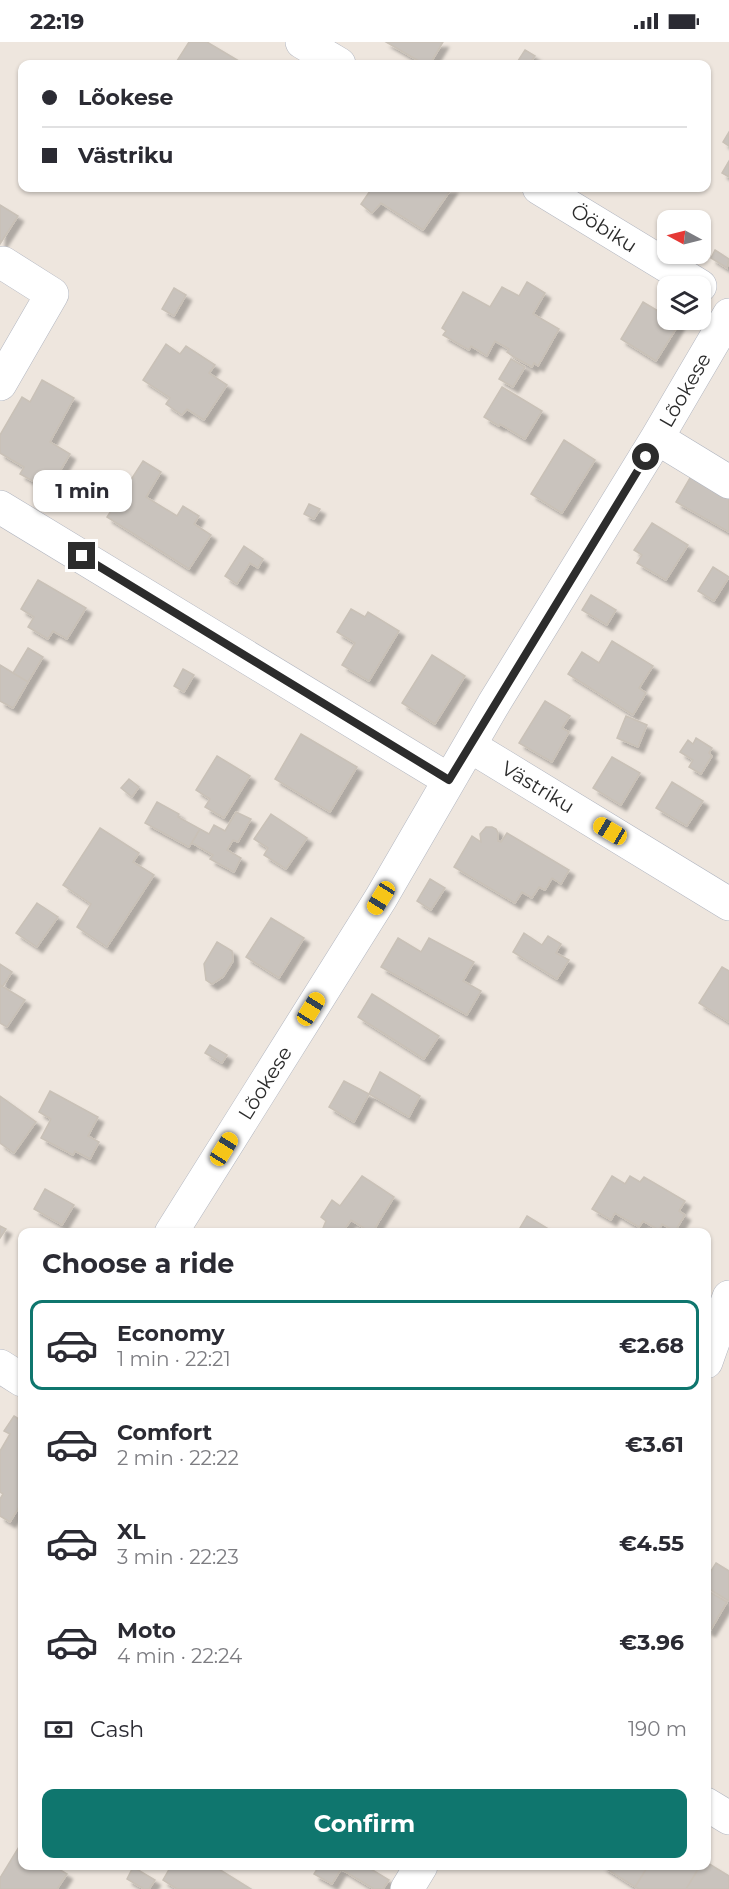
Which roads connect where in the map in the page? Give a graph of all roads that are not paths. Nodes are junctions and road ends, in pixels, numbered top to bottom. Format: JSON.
{"nodes":[{"id":1,"x":302,"y":42,"type":"edge"},
{"id":2,"x":332,"y":60,"type":"edge"},
{"id":3,"x":546,"y":192,"type":"edge"},
{"id":4,"x":3,"y":262,"type":"dead end"},
{"id":5,"x":682,"y":276,"type":"edge"},
{"id":6,"x":711,"y":294,"type":"edge"},
{"id":7,"x":729,"y":305,"type":"edge"},
{"id":8,"x":729,"y":315,"type":"edge"},
{"id":9,"x":0,"y":384,"type":"edge"},
{"id":10,"x":657,"y":438,"type":"junction"},
{"id":11,"x":729,"y":482,"type":"edge"},
{"id":12,"x":0,"y":507,"type":"edge"},
{"id":13,"x":470,"y":746,"type":"junction"},
{"id":14,"x":449,"y":780,"type":"junction"},
{"id":15,"x":729,"y":904,"type":"edge"},
{"id":16,"x":174,"y":1228,"type":"edge"},
{"id":17,"x":729,"y":1296,"type":"edge"},
{"id":18,"x":711,"y":1348,"type":"edge"},
{"id":19,"x":0,"y":1366,"type":"edge"},
{"id":20,"x":18,"y":1377,"type":"edge"},
{"id":21,"x":711,"y":1807,"type":"edge"},
{"id":22,"x":729,"y":1818,"type":"edge"}],
"edges":[{"from":1,"to":2,"type":"street"},
{"from":3,"to":5,"type":"street","name":"Ööbiku"},
{"from":4,"to":9,"type":"street"},
{"from":6,"to":7,"type":"street","name":"Ööbiku"},
{"from":8,"to":10,"type":"street","name":"Lõokese"},
{"from":10,"to":11,"type":"street"},
{"from":10,"to":13,"type":"street","name":"Lõokese"},
{"from":12,"to":14,"type":"street"},
{"from":13,"to":14,"type":"street","name":"Lõokese"},
{"from":13,"to":15,"type":"street","name":"Västriku"},
{"from":14,"to":16,"type":"street","name":"Lõokese"},
{"from":17,"to":18,"type":"street"},
{"from":19,"to":20,"type":"street"},
{"from":21,"to":22,"type":"street"}]}
